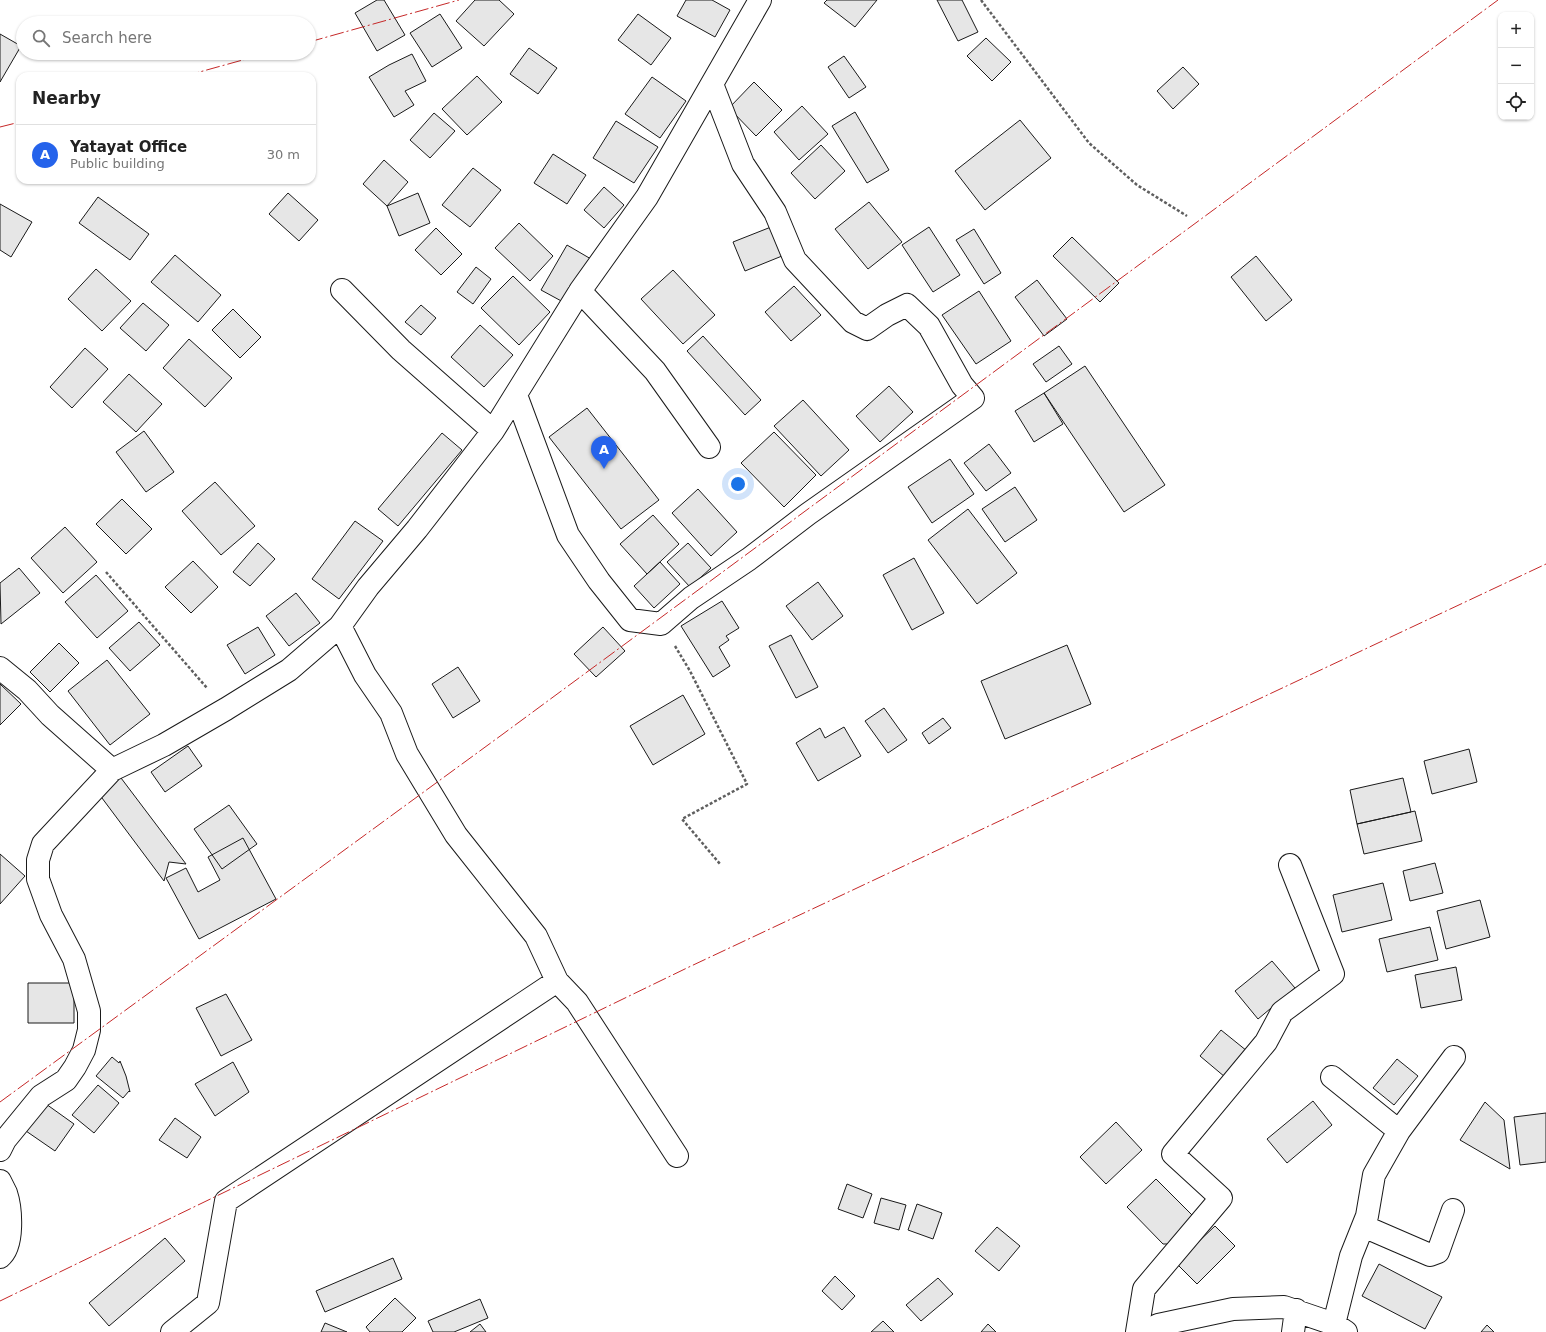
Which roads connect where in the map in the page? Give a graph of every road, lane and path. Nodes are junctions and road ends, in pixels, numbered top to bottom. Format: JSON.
{"nodes":[{"id":1,"x":760,"y":0,"type":"edge"},
{"id":2,"x":981,"y":0,"type":"edge"},
{"id":3,"x":712,"y":84,"type":"junction"},
{"id":4,"x":1186,"y":216,"type":"dead end"},
{"id":5,"x":342,"y":290,"type":"dead end"},
{"id":6,"x":580,"y":291,"type":"junction"},
{"id":7,"x":516,"y":395,"type":"junction"},
{"id":8,"x":493,"y":431,"type":"junction"},
{"id":9,"x":709,"y":447,"type":"dead end"},
{"id":10,"x":106,"y":572,"type":"dead end"},
{"id":11,"x":661,"y":624,"type":"junction"},
{"id":12,"x":340,"y":626,"type":"junction"},
{"id":13,"x":0,"y":668,"type":"edge"},
{"id":14,"x":226,"y":709,"type":"junction"},
{"id":15,"x":112,"y":770,"type":"junction"},
{"id":16,"x":720,"y":864,"type":"dead end"},
{"id":17,"x":1290,"y":866,"type":"dead end"},
{"id":18,"x":557,"y":981,"type":"junction"},
{"id":19,"x":1454,"y":1057,"type":"dead end"},
{"id":20,"x":1332,"y":1077,"type":"dead end"},
{"id":21,"x":1399,"y":1131,"type":"junction"},
{"id":22,"x":0,"y":1150,"type":"edge"},
{"id":23,"x":677,"y":1156,"type":"dead end"},
{"id":24,"x":0,"y":1181,"type":"edge"},
{"id":25,"x":1453,"y":1210,"type":"dead end"},
{"id":26,"x":1363,"y":1226,"type":"junction"},
{"id":27,"x":0,"y":1257,"type":"edge"},
{"id":28,"x":1296,"y":1310,"type":"junction"},
{"id":29,"x":1340,"y":1328,"type":"edge"},
{"id":30,"x":172,"y":1332,"type":"edge"},
{"id":31,"x":1137,"y":1332,"type":"edge"},
{"id":32,"x":1144,"y":1332,"type":"edge"},
{"id":33,"x":1293,"y":1332,"type":"edge"}],
"edges":[{"from":1,"to":3,"type":"street"},
{"from":2,"to":4,"type":"path"},
{"from":3,"to":6,"type":"street"},
{"from":3,"to":11,"type":"street"},
{"from":5,"to":8,"type":"street"},
{"from":6,"to":7,"type":"street"},
{"from":6,"to":9,"type":"street"},
{"from":7,"to":8,"type":"street"},
{"from":7,"to":11,"type":"street"},
{"from":8,"to":12,"type":"street"},
{"from":10,"to":14,"type":"path"},
{"from":11,"to":16,"type":"path"},
{"from":12,"to":14,"type":"street"},
{"from":12,"to":18,"type":"street"},
{"from":13,"to":15,"type":"street"},
{"from":14,"to":15,"type":"street"},
{"from":15,"to":22,"type":"street"},
{"from":17,"to":31,"type":"street"},
{"from":18,"to":23,"type":"street"},
{"from":18,"to":30,"type":"street"},
{"from":19,"to":21,"type":"street"},
{"from":20,"to":21,"type":"street"},
{"from":21,"to":26,"type":"street"},
{"from":24,"to":27,"type":"street"},
{"from":25,"to":26,"type":"street"},
{"from":26,"to":29,"type":"street"},
{"from":28,"to":29,"type":"street"},
{"from":28,"to":32,"type":"street"},
{"from":28,"to":33,"type":"street"}]}
